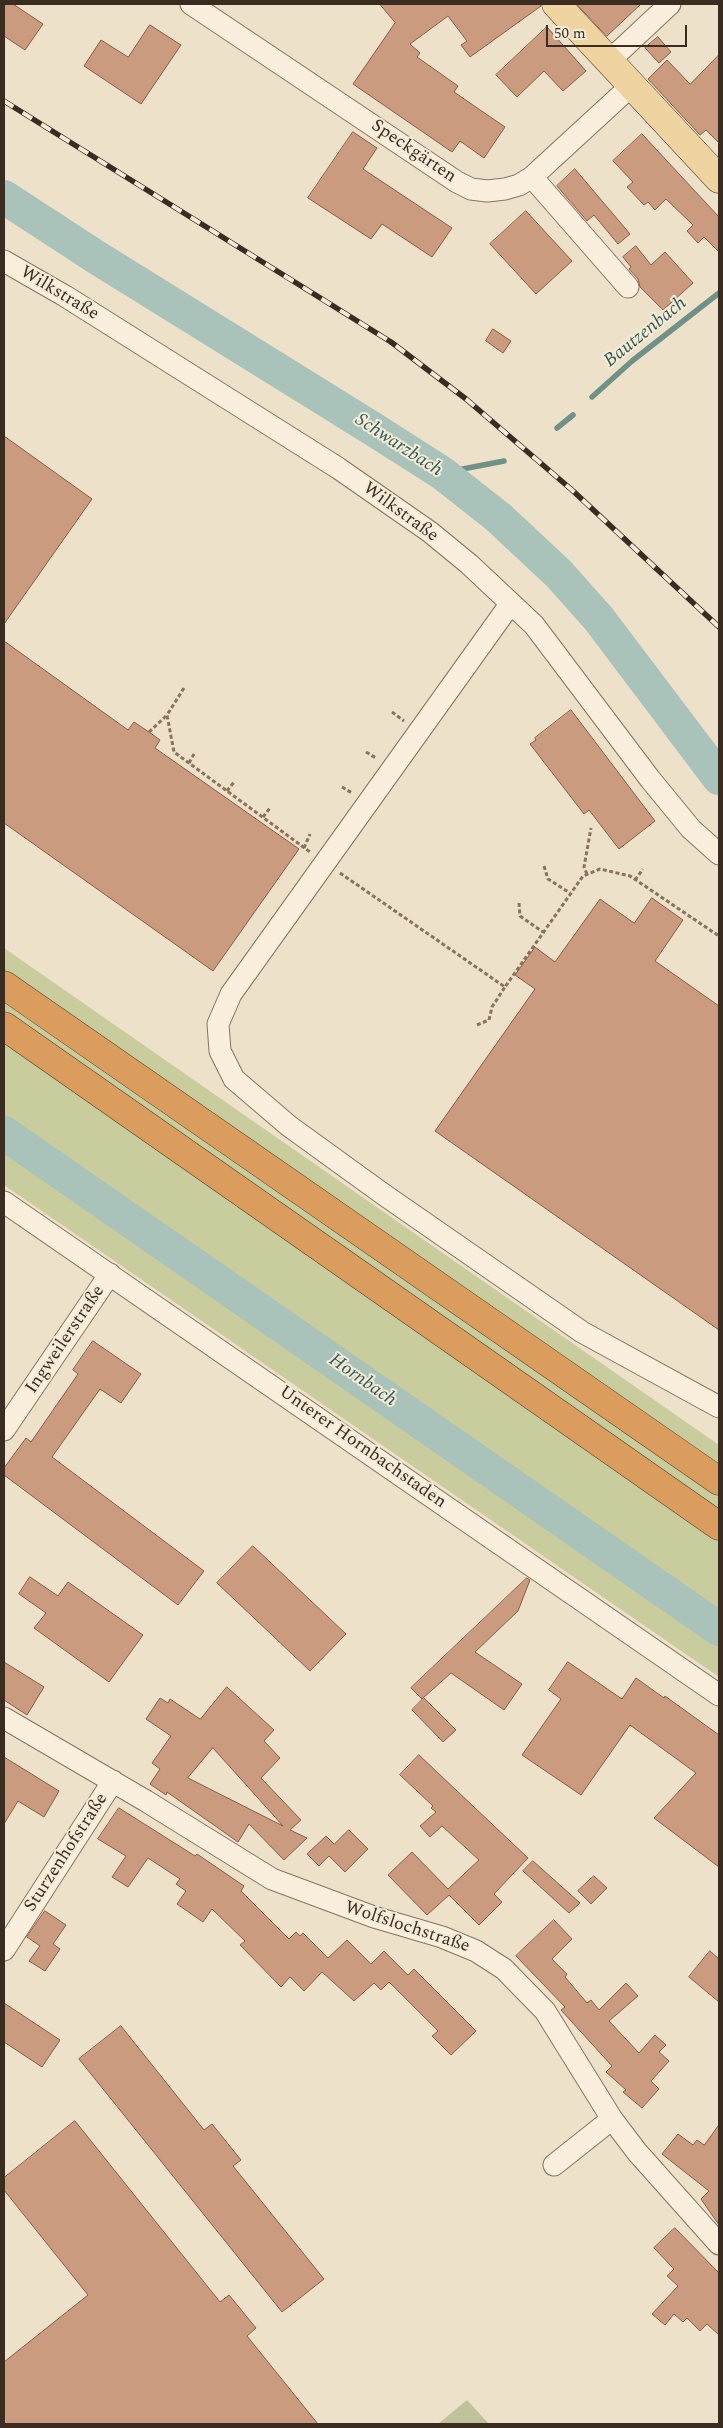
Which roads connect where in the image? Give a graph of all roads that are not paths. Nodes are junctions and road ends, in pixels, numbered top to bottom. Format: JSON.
{"nodes":[{"id":1,"x":191,"y":4,"type":"edge"},
{"id":2,"x":556,"y":4,"type":"edge"},
{"id":3,"x":670,"y":4,"type":"edge"},
{"id":4,"x":608,"y":62,"type":"junction"},
{"id":5,"x":631,"y":86,"type":"junction"},
{"id":6,"x":532,"y":177,"type":"junction"},
{"id":7,"x":719,"y":179,"type":"edge"},
{"id":8,"x":4,"y":261,"type":"edge"},
{"id":9,"x":628,"y":287,"type":"dead end"},
{"id":10,"x":511,"y":603,"type":"junction"},
{"id":11,"x":719,"y":854,"type":"edge"},
{"id":12,"x":4,"y":985,"type":"edge"},
{"id":13,"x":4,"y":1026,"type":"edge"},
{"id":14,"x":4,"y":1202,"type":"edge"},
{"id":15,"x":110,"y":1274,"type":"junction"},
{"id":16,"x":719,"y":1407,"type":"edge"},
{"id":17,"x":4,"y":1430,"type":"edge"},
{"id":18,"x":719,"y":1481,"type":"edge"},
{"id":19,"x":719,"y":1526,"type":"edge"},
{"id":20,"x":719,"y":1696,"type":"edge"},
{"id":21,"x":4,"y":1718,"type":"edge"},
{"id":22,"x":112,"y":1781,"type":"junction"},
{"id":23,"x":4,"y":1950,"type":"edge"},
{"id":24,"x":612,"y":2119,"type":"junction"},
{"id":25,"x":554,"y":2165,"type":"dead end"},
{"id":26,"x":719,"y":2244,"type":"edge"}],
"edges":[{"from":1,"to":6,"type":"street","name":"Speckgärten"},
{"from":2,"to":4,"type":"main road"},
{"from":3,"to":4,"type":"street"},
{"from":4,"to":5,"type":"main road"},
{"from":5,"to":6,"type":"street","name":"Speckgärten"},
{"from":5,"to":7,"type":"main road"},
{"from":6,"to":9,"type":"street"},
{"from":8,"to":10,"type":"street","name":"Wilkstraße"},
{"from":10,"to":11,"type":"street","name":"Wilkstraße"},
{"from":10,"to":16,"type":"street"},
{"from":12,"to":18,"type":"highway"},
{"from":13,"to":19,"type":"highway"},
{"from":14,"to":15,"type":"street","name":"Unterer Hornbachstaden"},
{"from":15,"to":17,"type":"street","name":"Ingweilerstraße"},
{"from":15,"to":20,"type":"street","name":"Unterer Hornbachstaden"},
{"from":21,"to":22,"type":"street","name":"Wolfslochstraße"},
{"from":22,"to":23,"type":"street","name":"Sturzenhofstraße"},
{"from":22,"to":24,"type":"street","name":"Wolfslochstraße"},
{"from":24,"to":25,"type":"street"},
{"from":24,"to":26,"type":"street","name":"Wolfslochstraße"}]}
